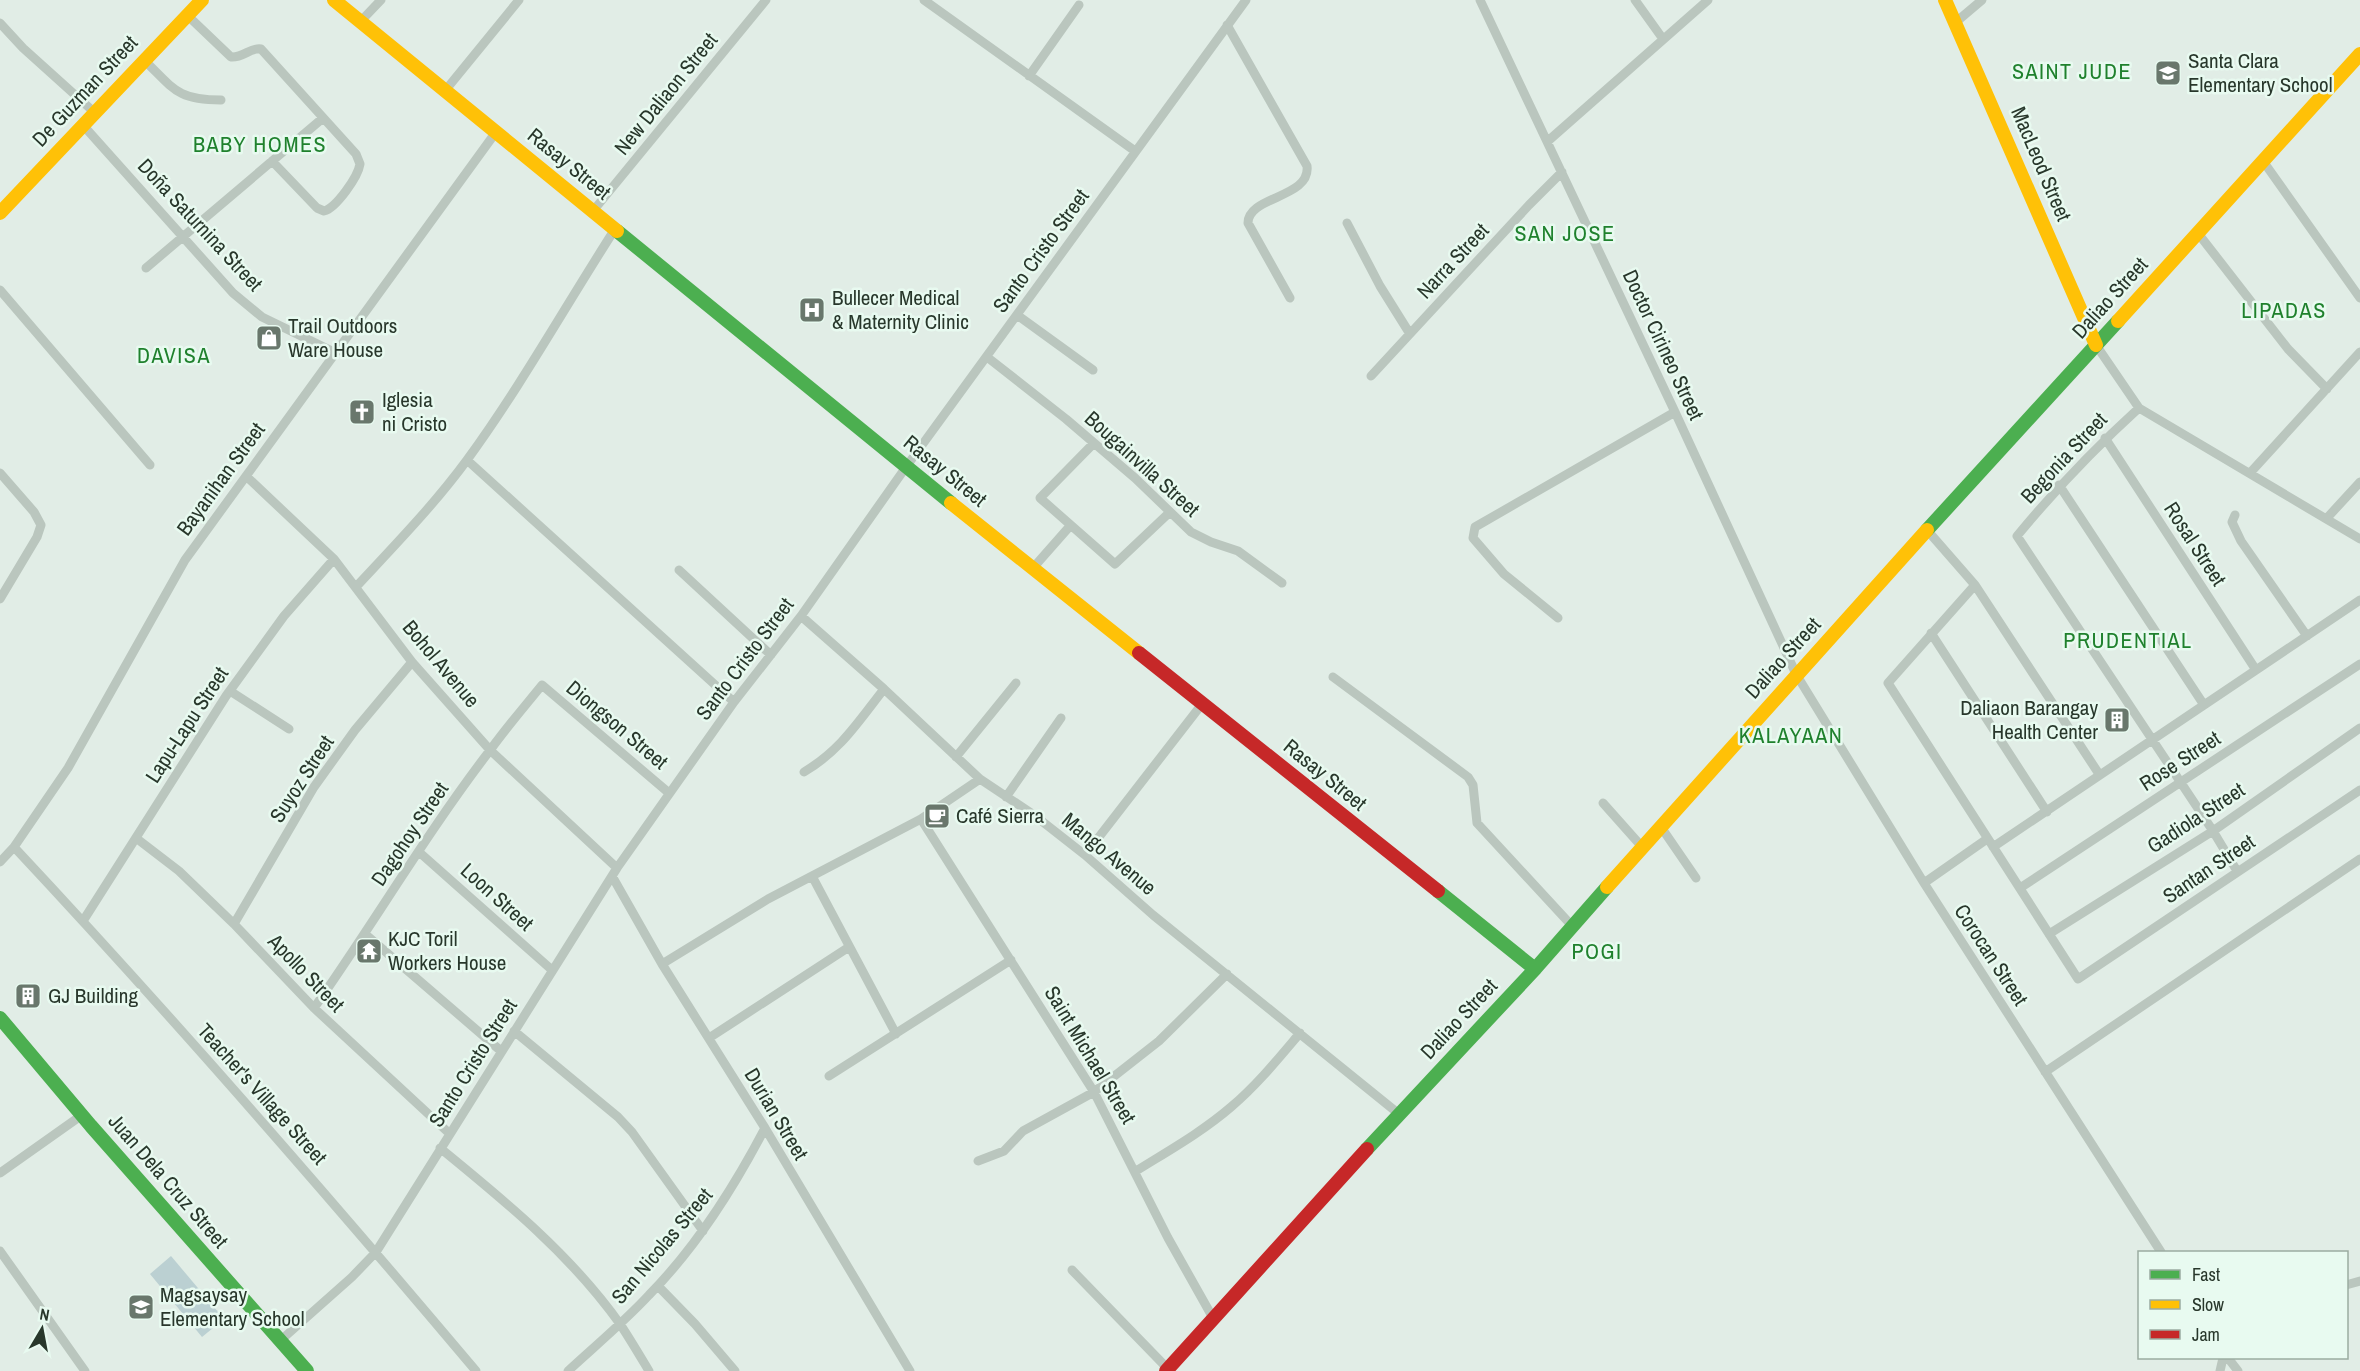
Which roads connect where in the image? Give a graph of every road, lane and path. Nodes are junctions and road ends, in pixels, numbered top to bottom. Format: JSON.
{"nodes":[{"id":1,"x":202,"y":0,"type":"edge"},
{"id":2,"x":334,"y":0,"type":"edge"},
{"id":3,"x":381,"y":0,"type":"edge"},
{"id":4,"x":519,"y":0,"type":"edge"},
{"id":5,"x":766,"y":0,"type":"edge"},
{"id":6,"x":924,"y":0,"type":"edge"},
{"id":7,"x":1246,"y":0,"type":"edge"},
{"id":8,"x":1480,"y":0,"type":"edge"},
{"id":9,"x":1635,"y":0,"type":"edge"},
{"id":10,"x":1707,"y":0,"type":"edge"},
{"id":11,"x":1946,"y":0,"type":"edge"},
{"id":12,"x":1982,"y":0,"type":"edge"},
{"id":13,"x":1079,"y":5,"type":"dead end"},
{"id":14,"x":187,"y":15,"type":"junction"},
{"id":15,"x":360,"y":22,"type":"junction"},
{"id":16,"x":1956,"y":22,"type":"junction"},
{"id":17,"x":0,"y":23,"type":"edge"},
{"id":18,"x":1227,"y":25,"type":"junction"},
{"id":19,"x":1663,"y":39,"type":"junction"},
{"id":20,"x":2360,"y":54,"type":"edge"},
{"id":21,"x":144,"y":60,"type":"junction"},
{"id":22,"x":1029,"y":76,"type":"junction"},
{"id":23,"x":444,"y":92,"type":"junction"},
{"id":24,"x":221,"y":100,"type":"dead end"},
{"id":25,"x":94,"y":112,"type":"junction"},
{"id":26,"x":323,"y":118,"type":"junction"},
{"id":27,"x":82,"y":124,"type":"junction"},
{"id":28,"x":496,"y":132,"type":"junction"},
{"id":29,"x":1548,"y":141,"type":"junction"},
{"id":30,"x":1135,"y":151,"type":"junction"},
{"id":31,"x":272,"y":161,"type":"junction"},
{"id":32,"x":2263,"y":161,"type":"junction"},
{"id":33,"x":1562,"y":172,"type":"junction"},
{"id":34,"x":593,"y":211,"type":"junction"},
{"id":35,"x":0,"y":213,"type":"edge"},
{"id":36,"x":1347,"y":223,"type":"dead end"},
{"id":37,"x":615,"y":229,"type":"junction"},
{"id":38,"x":2197,"y":232,"type":"junction"},
{"id":39,"x":183,"y":236,"type":"junction"},
{"id":40,"x":146,"y":268,"type":"dead end"},
{"id":41,"x":0,"y":290,"type":"edge"},
{"id":42,"x":1290,"y":298,"type":"dead end"},
{"id":43,"x":2360,"y":298,"type":"edge"},
{"id":44,"x":1017,"y":315,"type":"junction"},
{"id":45,"x":1410,"y":334,"type":"junction"},
{"id":46,"x":2096,"y":345,"type":"junction"},
{"id":47,"x":334,"y":352,"type":"junction"},
{"id":48,"x":2360,"y":352,"type":"edge"},
{"id":49,"x":987,"y":357,"type":"junction"},
{"id":50,"x":1092,"y":370,"type":"dead end"},
{"id":51,"x":1371,"y":376,"type":"dead end"},
{"id":52,"x":2327,"y":389,"type":"junction"},
{"id":53,"x":2139,"y":408,"type":"junction"},
{"id":54,"x":1675,"y":412,"type":"junction"},
{"id":55,"x":2105,"y":438,"type":"junction"},
{"id":56,"x":1093,"y":444,"type":"junction"},
{"id":57,"x":466,"y":460,"type":"junction"},
{"id":58,"x":150,"y":465,"type":"dead end"},
{"id":59,"x":906,"y":467,"type":"junction"},
{"id":60,"x":0,"y":473,"type":"edge"},
{"id":61,"x":2250,"y":473,"type":"junction"},
{"id":62,"x":246,"y":476,"type":"junction"},
{"id":63,"x":2360,"y":482,"type":"edge"},
{"id":64,"x":2059,"y":485,"type":"junction"},
{"id":65,"x":1170,"y":512,"type":"junction"},
{"id":66,"x":2235,"y":515,"type":"dead end"},
{"id":67,"x":2327,"y":518,"type":"junction"},
{"id":68,"x":1070,"y":526,"type":"junction"},
{"id":69,"x":1927,"y":530,"type":"junction"},
{"id":70,"x":2360,"y":539,"type":"edge"},
{"id":71,"x":334,"y":559,"type":"junction"},
{"id":72,"x":1033,"y":568,"type":"junction"},
{"id":73,"x":679,"y":570,"type":"dead end"},
{"id":74,"x":1282,"y":583,"type":"dead end"},
{"id":75,"x":1975,"y":585,"type":"junction"},
{"id":76,"x":356,"y":587,"type":"junction"},
{"id":77,"x":0,"y":599,"type":"edge"},
{"id":78,"x":2360,"y":600,"type":"edge"},
{"id":79,"x":801,"y":616,"type":"junction"},
{"id":80,"x":1557,"y":618,"type":"dead end"},
{"id":81,"x":1931,"y":633,"type":"junction"},
{"id":82,"x":2307,"y":636,"type":"junction"},
{"id":83,"x":771,"y":655,"type":"junction"},
{"id":84,"x":412,"y":662,"type":"junction"},
{"id":85,"x":2360,"y":664,"type":"edge"},
{"id":86,"x":2256,"y":670,"type":"junction"},
{"id":87,"x":1796,"y":674,"type":"junction"},
{"id":88,"x":1333,"y":677,"type":"dead end"},
{"id":89,"x":1016,"y":683,"type":"dead end"},
{"id":90,"x":542,"y":685,"type":"joint"},
{"id":91,"x":884,"y":688,"type":"junction"},
{"id":92,"x":230,"y":691,"type":"junction"},
{"id":93,"x":734,"y":702,"type":"junction"},
{"id":94,"x":1202,"y":704,"type":"junction"},
{"id":95,"x":2204,"y":705,"type":"junction"},
{"id":96,"x":1061,"y":718,"type":"dead end"},
{"id":97,"x":2360,"y":728,"type":"edge"},
{"id":98,"x":289,"y":729,"type":"dead end"},
{"id":99,"x":2151,"y":739,"type":"junction"},
{"id":100,"x":490,"y":750,"type":"junction"},
{"id":101,"x":956,"y":758,"type":"junction"},
{"id":102,"x":804,"y":772,"type":"dead end"},
{"id":103,"x":2099,"y":774,"type":"junction"},
{"id":104,"x":980,"y":779,"type":"junction"},
{"id":105,"x":2180,"y":782,"type":"junction"},
{"id":106,"x":2360,"y":790,"type":"edge"},
{"id":107,"x":669,"y":793,"type":"junction"},
{"id":108,"x":1006,"y":797,"type":"junction"},
{"id":109,"x":1603,"y":803,"type":"dead end"},
{"id":110,"x":2047,"y":812,"type":"junction"},
{"id":111,"x":921,"y":819,"type":"junction"},
{"id":112,"x":1661,"y":827,"type":"junction"},
{"id":113,"x":2213,"y":831,"type":"junction"},
{"id":114,"x":136,"y":837,"type":"junction"},
{"id":115,"x":1987,"y":838,"type":"junction"},
{"id":116,"x":14,"y":847,"type":"junction"},
{"id":117,"x":1993,"y":847,"type":"junction"},
{"id":118,"x":1643,"y":848,"type":"junction"},
{"id":119,"x":419,"y":852,"type":"junction"},
{"id":120,"x":1085,"y":855,"type":"junction"},
{"id":121,"x":2360,"y":859,"type":"edge"},
{"id":122,"x":0,"y":862,"type":"edge"},
{"id":123,"x":2237,"y":871,"type":"junction"},
{"id":124,"x":614,"y":872,"type":"junction"},
{"id":125,"x":812,"y":876,"type":"junction"},
{"id":126,"x":1696,"y":878,"type":"dead end"},
{"id":127,"x":1924,"y":884,"type":"junction"},
{"id":128,"x":2020,"y":888,"type":"junction"},
{"id":129,"x":83,"y":921,"type":"junction"},
{"id":130,"x":234,"y":924,"type":"junction"},
{"id":131,"x":1573,"y":927,"type":"junction"},
{"id":132,"x":365,"y":934,"type":"junction"},
{"id":133,"x":2049,"y":934,"type":"junction"},
{"id":134,"x":849,"y":947,"type":"junction"},
{"id":135,"x":1011,"y":960,"type":"junction"},
{"id":136,"x":662,"y":964,"type":"junction"},
{"id":137,"x":1535,"y":969,"type":"junction"},
{"id":138,"x":552,"y":970,"type":"junction"},
{"id":139,"x":1227,"y":974,"type":"junction"},
{"id":140,"x":314,"y":1008,"type":"junction"},
{"id":141,"x":0,"y":1018,"type":"edge"},
{"id":142,"x":514,"y":1031,"type":"junction"},
{"id":143,"x":1300,"y":1033,"type":"junction"},
{"id":144,"x":896,"y":1034,"type":"junction"},
{"id":145,"x":709,"y":1038,"type":"junction"},
{"id":146,"x":501,"y":1052,"type":"junction"},
{"id":147,"x":2045,"y":1072,"type":"junction"},
{"id":148,"x":829,"y":1076,"type":"dead end"},
{"id":149,"x":1094,"y":1092,"type":"junction"},
{"id":150,"x":1399,"y":1114,"type":"junction"},
{"id":151,"x":82,"y":1115,"type":"junction"},
{"id":152,"x":765,"y":1128,"type":"junction"},
{"id":153,"x":450,"y":1134,"type":"junction"},
{"id":154,"x":440,"y":1148,"type":"junction"},
{"id":155,"x":978,"y":1161,"type":"dead end"},
{"id":156,"x":1136,"y":1171,"type":"junction"},
{"id":157,"x":0,"y":1173,"type":"edge"},
{"id":158,"x":703,"y":1231,"type":"junction"},
{"id":159,"x":0,"y":1251,"type":"edge"},
{"id":160,"x":2160,"y":1251,"type":"edge"},
{"id":161,"x":376,"y":1252,"type":"junction"},
{"id":162,"x":1072,"y":1270,"type":"dead end"},
{"id":163,"x":658,"y":1286,"type":"junction"},
{"id":164,"x":1213,"y":1318,"type":"junction"},
{"id":165,"x":620,"y":1324,"type":"junction"},
{"id":166,"x":281,"y":1340,"type":"junction"},
{"id":167,"x":2226,"y":1359,"type":"edge"},
{"id":168,"x":1167,"y":1370,"type":"edge"},
{"id":169,"x":85,"y":1371,"type":"edge"},
{"id":170,"x":307,"y":1371,"type":"edge"},
{"id":171,"x":476,"y":1371,"type":"edge"},
{"id":172,"x":568,"y":1371,"type":"edge"},
{"id":173,"x":650,"y":1371,"type":"edge"},
{"id":174,"x":735,"y":1371,"type":"edge"},
{"id":175,"x":910,"y":1371,"type":"edge"},
{"id":176,"x":2238,"y":1371,"type":"edge"}],
"edges":[{"from":1,"to":14,"type":"street","name":"De Guzman Street"},
{"from":2,"to":15,"type":"street","name":"Rasay Street"},
{"from":3,"to":15,"type":"street"},
{"from":4,"to":23,"type":"street"},
{"from":5,"to":34,"type":"street","name":"New Daliaon Street"},
{"from":6,"to":22,"type":"street"},
{"from":7,"to":18,"type":"street","name":"Santo Cristo Street"},
{"from":8,"to":29,"type":"street","name":"Doctor Cirineo Street"},
{"from":9,"to":19,"type":"street"},
{"from":10,"to":19,"type":"street"},
{"from":11,"to":16,"type":"street","name":"MacLeod Street"},
{"from":12,"to":16,"type":"street"},
{"from":13,"to":22,"type":"street"},
{"from":14,"to":21,"type":"street","name":"De Guzman Street"},
{"from":14,"to":26,"type":"street"},
{"from":15,"to":23,"type":"street","name":"Rasay Street"},
{"from":16,"to":46,"type":"street","name":"MacLeod Street"},
{"from":17,"to":25,"type":"street"},
{"from":18,"to":30,"type":"street","name":"Santo Cristo Street"},
{"from":18,"to":42,"type":"street"},
{"from":19,"to":29,"type":"street"},
{"from":20,"to":32,"type":"street","name":"Daliao Street"},
{"from":21,"to":24,"type":"street"},
{"from":21,"to":25,"type":"street","name":"De Guzman Street"},
{"from":22,"to":30,"type":"street"},
{"from":23,"to":28,"type":"street","name":"Rasay Street"},
{"from":25,"to":27,"type":"street","name":"De Guzman Street"},
{"from":26,"to":31,"type":"street"},
{"from":26,"to":31,"type":"street"},
{"from":27,"to":35,"type":"street","name":"De Guzman Street"},
{"from":27,"to":39,"type":"street","name":"Doña Saturnina Street"},
{"from":28,"to":34,"type":"street","name":"Rasay Street"},
{"from":28,"to":47,"type":"street","name":"Bayanihan Street"},
{"from":29,"to":33,"type":"street","name":"Doctor Cirineo Street"},
{"from":30,"to":44,"type":"street","name":"Santo Cristo Street"},
{"from":31,"to":39,"type":"street"},
{"from":32,"to":38,"type":"street","name":"Daliao Street"},
{"from":32,"to":43,"type":"street"},
{"from":33,"to":45,"type":"street","name":"Narra Street"},
{"from":33,"to":54,"type":"street","name":"Doctor Cirineo Street"},
{"from":34,"to":37,"type":"street","name":"Rasay Street"},
{"from":36,"to":45,"type":"street"},
{"from":37,"to":57,"type":"street"},
{"from":37,"to":59,"type":"street","name":"Rasay Street"},
{"from":38,"to":46,"type":"street","name":"Daliao Street"},
{"from":38,"to":52,"type":"street"},
{"from":39,"to":40,"type":"street"},
{"from":39,"to":47,"type":"street","name":"Doña Saturnina Street"},
{"from":41,"to":58,"type":"street"},
{"from":44,"to":49,"type":"street","name":"Santo Cristo Street"},
{"from":44,"to":50,"type":"street"},
{"from":45,"to":51,"type":"street","name":"Narra Street"},
{"from":46,"to":53,"type":"street"},
{"from":46,"to":69,"type":"street","name":"Daliao Street"},
{"from":47,"to":62,"type":"street","name":"Bayanihan Street"},
{"from":48,"to":52,"type":"street"},
{"from":49,"to":56,"type":"street","name":"Bougainvilla Street"},
{"from":49,"to":59,"type":"street","name":"Santo Cristo Street"},
{"from":52,"to":61,"type":"street"},
{"from":53,"to":55,"type":"street","name":"Begonia Street"},
{"from":53,"to":61,"type":"street"},
{"from":54,"to":80,"type":"street"},
{"from":54,"to":87,"type":"street","name":"Doctor Cirineo Street"},
{"from":55,"to":64,"type":"street","name":"Begonia Street"},
{"from":55,"to":86,"type":"street","name":"Rosal Street"},
{"from":56,"to":65,"type":"street","name":"Bougainvilla Street"},
{"from":56,"to":68,"type":"street"},
{"from":57,"to":76,"type":"street"},
{"from":57,"to":93,"type":"street"},
{"from":59,"to":72,"type":"street","name":"Rasay Street"},
{"from":59,"to":79,"type":"street","name":"Santo Cristo Street"},
{"from":60,"to":77,"type":"street"},
{"from":61,"to":67,"type":"street"},
{"from":62,"to":71,"type":"street","name":"Bohol Avenue"},
{"from":62,"to":116,"type":"street","name":"Bayanihan Street"},
{"from":63,"to":67,"type":"street"},
{"from":64,"to":95,"type":"street"},
{"from":64,"to":99,"type":"street","name":"Begonia Street"},
{"from":65,"to":68,"type":"street"},
{"from":65,"to":74,"type":"street","name":"Bougainvilla Street"},
{"from":66,"to":82,"type":"street"},
{"from":67,"to":70,"type":"street"},
{"from":68,"to":72,"type":"street"},
{"from":69,"to":75,"type":"street"},
{"from":69,"to":87,"type":"street","name":"Daliao Street"},
{"from":71,"to":76,"type":"street","name":"Bohol Avenue"},
{"from":71,"to":92,"type":"street","name":"Lapu-Lapu Street"},
{"from":72,"to":94,"type":"street","name":"Rasay Street"},
{"from":73,"to":83,"type":"street"},
{"from":75,"to":81,"type":"street"},
{"from":75,"to":103,"type":"street"},
{"from":76,"to":84,"type":"street","name":"Bohol Avenue"},
{"from":78,"to":82,"type":"street"},
{"from":79,"to":83,"type":"street","name":"Santo Cristo Street"},
{"from":79,"to":91,"type":"street","name":"Mango Avenue"},
{"from":81,"to":110,"type":"street"},
{"from":81,"to":115,"type":"street"},
{"from":82,"to":86,"type":"street"},
{"from":83,"to":93,"type":"street","name":"Santo Cristo Street"},
{"from":84,"to":100,"type":"street","name":"Bohol Avenue"},
{"from":84,"to":130,"type":"street","name":"Suyoz Street"},
{"from":85,"to":105,"type":"street","name":"Rose Street"},
{"from":86,"to":95,"type":"street"},
{"from":87,"to":112,"type":"street","name":"Daliao Street"},
{"from":87,"to":127,"type":"street","name":"Corocan Street"},
{"from":88,"to":131,"type":"street"},
{"from":89,"to":101,"type":"street"},
{"from":90,"to":100,"type":"street","name":"Dagohoy Street"},
{"from":90,"to":107,"type":"street","name":"Diongson Street"},
{"from":91,"to":101,"type":"street","name":"Mango Avenue"},
{"from":91,"to":102,"type":"street"},
{"from":92,"to":98,"type":"street"},
{"from":92,"to":114,"type":"street","name":"Lapu-Lapu Street"},
{"from":93,"to":107,"type":"street","name":"Santo Cristo Street"},
{"from":94,"to":120,"type":"street"},
{"from":94,"to":137,"type":"street","name":"Rasay Street"},
{"from":95,"to":99,"type":"street"},
{"from":96,"to":108,"type":"street"},
{"from":97,"to":113,"type":"street","name":"Gadiola Street"},
{"from":99,"to":103,"type":"street"},
{"from":99,"to":105,"type":"street"},
{"from":100,"to":119,"type":"street","name":"Dagohoy Street"},
{"from":100,"to":124,"type":"street","name":"Bohol Avenue"},
{"from":101,"to":104,"type":"street","name":"Mango Avenue"},
{"from":103,"to":110,"type":"street"},
{"from":104,"to":108,"type":"street","name":"Mango Avenue"},
{"from":104,"to":111,"type":"street"},
{"from":105,"to":113,"type":"street"},
{"from":105,"to":128,"type":"street","name":"Rose Street"},
{"from":106,"to":123,"type":"street","name":"Santan Street"},
{"from":107,"to":124,"type":"street","name":"Santo Cristo Street"},
{"from":108,"to":120,"type":"street","name":"Mango Avenue"},
{"from":109,"to":118,"type":"street"},
{"from":110,"to":117,"type":"street"},
{"from":111,"to":125,"type":"street"},
{"from":111,"to":135,"type":"street","name":"Saint Michael Street"},
{"from":112,"to":118,"type":"street","name":"Daliao Street"},
{"from":112,"to":126,"type":"street"},
{"from":113,"to":123,"type":"street"},
{"from":113,"to":133,"type":"street","name":"Gadiola Street"},
{"from":114,"to":129,"type":"street","name":"Lapu-Lapu Street"},
{"from":114,"to":130,"type":"street","name":"Apollo Street"},
{"from":115,"to":117,"type":"street"},
{"from":115,"to":127,"type":"street"},
{"from":116,"to":122,"type":"street","name":"Bayanihan Street"},
{"from":116,"to":129,"type":"street","name":"Teacher's Village Street"},
{"from":117,"to":128,"type":"street"},
{"from":118,"to":131,"type":"street","name":"Daliao Street"},
{"from":119,"to":132,"type":"street","name":"Dagohoy Street"},
{"from":119,"to":138,"type":"street","name":"Loon Street"},
{"from":120,"to":139,"type":"street","name":"Mango Avenue"},
{"from":121,"to":147,"type":"street"},
{"from":123,"to":133,"type":"street","name":"Santan Street"},
{"from":124,"to":136,"type":"street","name":"Durian Street"},
{"from":124,"to":138,"type":"street","name":"Santo Cristo Street"},
{"from":125,"to":134,"type":"street"},
{"from":125,"to":136,"type":"street"},
{"from":127,"to":147,"type":"street","name":"Corocan Street"},
{"from":128,"to":133,"type":"street"},
{"from":129,"to":161,"type":"street","name":"Teacher's Village Street"},
{"from":130,"to":140,"type":"street","name":"Apollo Street"},
{"from":131,"to":137,"type":"street","name":"Daliao Street"},
{"from":132,"to":140,"type":"street","name":"Dagohoy Street"},
{"from":132,"to":146,"type":"street"},
{"from":134,"to":144,"type":"street"},
{"from":134,"to":145,"type":"street"},
{"from":135,"to":144,"type":"street"},
{"from":135,"to":149,"type":"street","name":"Saint Michael Street"},
{"from":136,"to":145,"type":"street","name":"Durian Street"},
{"from":137,"to":150,"type":"street","name":"Daliao Street"},
{"from":138,"to":142,"type":"street","name":"Santo Cristo Street"},
{"from":139,"to":143,"type":"street","name":"Mango Avenue"},
{"from":139,"to":149,"type":"street"},
{"from":140,"to":153,"type":"street","name":"Apollo Street"},
{"from":141,"to":151,"type":"street","name":"Juan Dela Cruz Street"},
{"from":142,"to":146,"type":"street","name":"Santo Cristo Street"},
{"from":142,"to":158,"type":"street"},
{"from":143,"to":150,"type":"street","name":"Mango Avenue"},
{"from":143,"to":156,"type":"street"},
{"from":144,"to":148,"type":"street"},
{"from":145,"to":152,"type":"street","name":"Durian Street"},
{"from":146,"to":153,"type":"street","name":"Santo Cristo Street"},
{"from":147,"to":160,"type":"street","name":"Corocan Street"},
{"from":149,"to":155,"type":"street"},
{"from":149,"to":156,"type":"street","name":"Saint Michael Street"},
{"from":150,"to":164,"type":"street","name":"Daliao Street"},
{"from":151,"to":157,"type":"street"},
{"from":151,"to":166,"type":"street","name":"Juan Dela Cruz Street"},
{"from":152,"to":158,"type":"street","name":"San Nicolas Street"},
{"from":152,"to":175,"type":"street","name":"Durian Street"},
{"from":153,"to":154,"type":"street","name":"Santo Cristo Street"},
{"from":154,"to":161,"type":"street","name":"Santo Cristo Street"},
{"from":154,"to":165,"type":"street"},
{"from":156,"to":164,"type":"street","name":"Saint Michael Street"},
{"from":158,"to":163,"type":"street","name":"San Nicolas Street"},
{"from":159,"to":169,"type":"street"},
{"from":161,"to":166,"type":"street","name":"Santo Cristo Street"},
{"from":161,"to":171,"type":"street","name":"Teacher's Village Street"},
{"from":162,"to":168,"type":"street"},
{"from":163,"to":165,"type":"street","name":"San Nicolas Street"},
{"from":163,"to":174,"type":"street"},
{"from":164,"to":168,"type":"street","name":"Daliao Street"},
{"from":165,"to":172,"type":"street","name":"San Nicolas Street"},
{"from":165,"to":173,"type":"street"},
{"from":166,"to":170,"type":"street","name":"Juan Dela Cruz Street"},
{"from":167,"to":176,"type":"street"}]}
